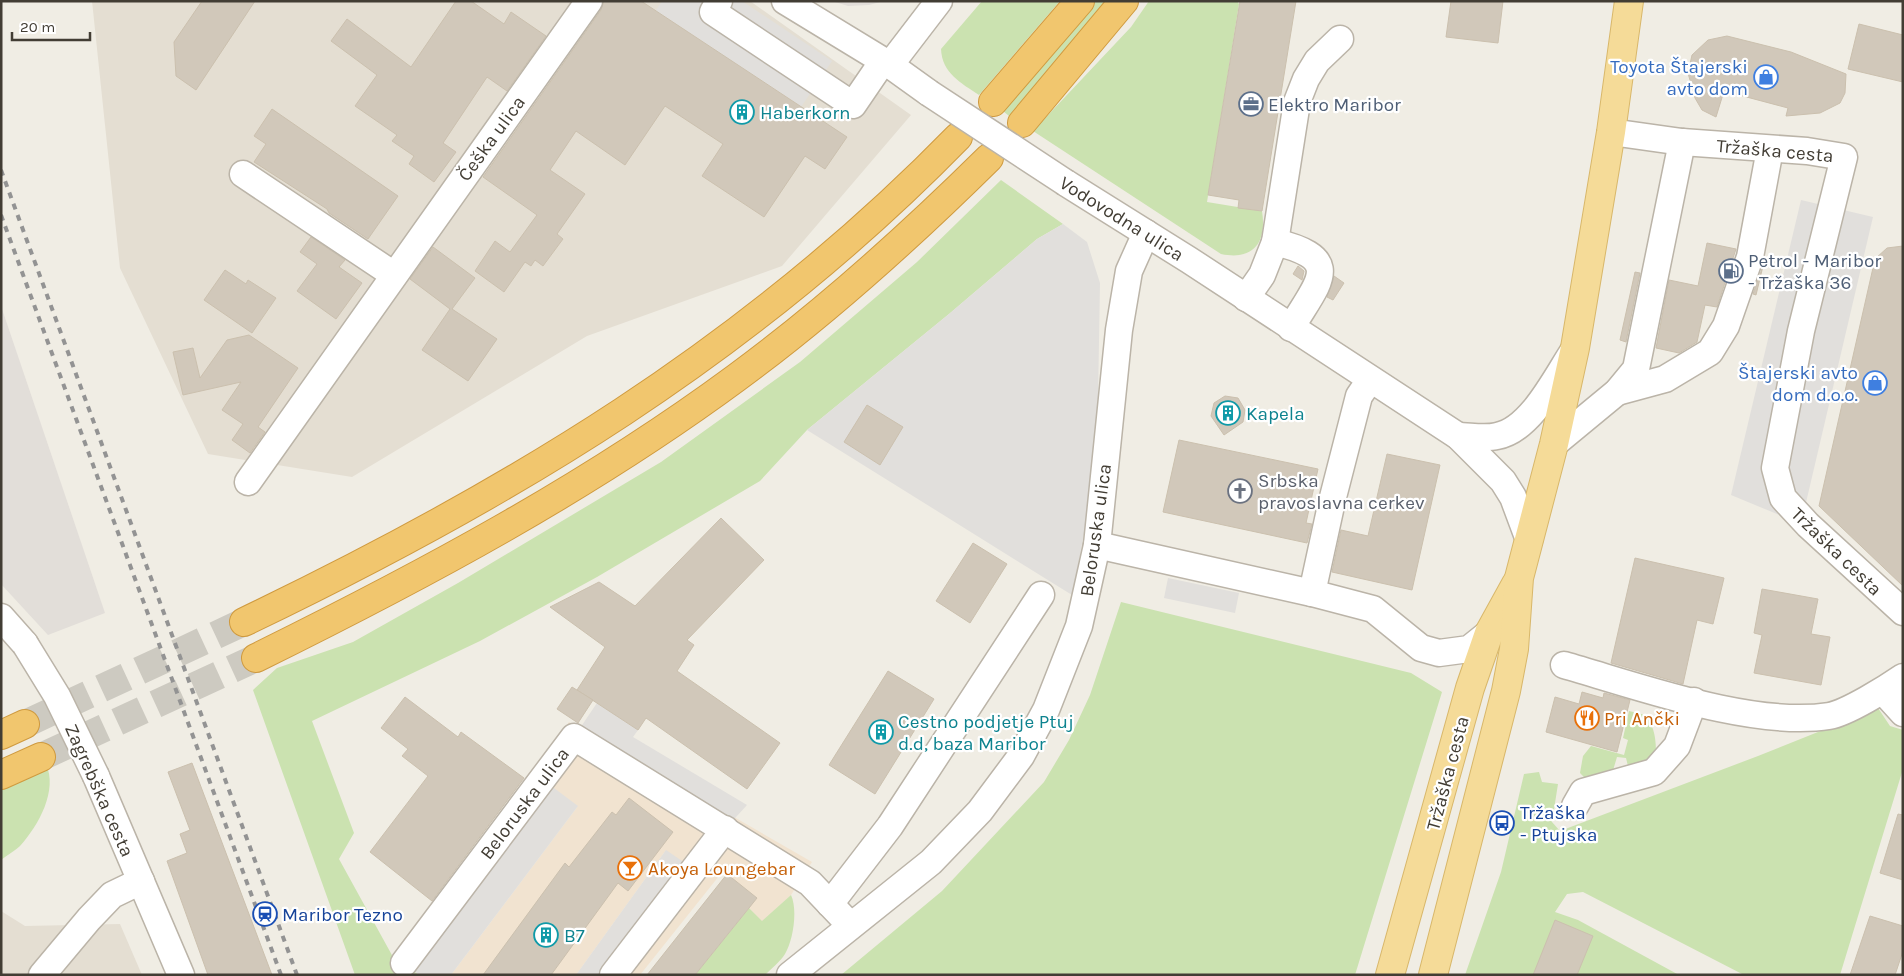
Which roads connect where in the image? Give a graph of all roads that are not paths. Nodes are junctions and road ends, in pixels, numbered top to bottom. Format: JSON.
{"nodes":[{"id":1,"x":589,"y":1,"type":"edge"},
{"id":2,"x":719,"y":1,"type":"edge"},
{"id":3,"x":785,"y":1,"type":"edge"},
{"id":4,"x":938,"y":1,"type":"edge"},
{"id":5,"x":1080,"y":1,"type":"edge"},
{"id":6,"x":1124,"y":1,"type":"edge"},
{"id":7,"x":1629,"y":1,"type":"edge"},
{"id":8,"x":1340,"y":39,"type":"dead end"},
{"id":9,"x":887,"y":63,"type":"junction"},
{"id":10,"x":993,"y":102,"type":"dead end"},
{"id":11,"x":1022,"y":123,"type":"dead end"},
{"id":12,"x":1611,"y":132,"type":"junction"},
{"id":13,"x":958,"y":137,"type":"dead end"},
{"id":14,"x":1682,"y":142,"type":"junction"},
{"id":15,"x":1770,"y":149,"type":"junction"},
{"id":16,"x":989,"y":158,"type":"dead end"},
{"id":17,"x":243,"y":174,"type":"dead end"},
{"id":18,"x":1146,"y":233,"type":"junction"},
{"id":19,"x":1275,"y":242,"type":"junction"},
{"id":20,"x":394,"y":275,"type":"junction"},
{"id":21,"x":1246,"y":298,"type":"junction"},
{"id":22,"x":1291,"y":328,"type":"junction"},
{"id":23,"x":1575,"y":348,"type":"junction"},
{"id":24,"x":1370,"y":380,"type":"junction"},
{"id":25,"x":1617,"y":392,"type":"junction"},
{"id":26,"x":1458,"y":436,"type":"junction"},
{"id":27,"x":1554,"y":444,"type":"junction"},
{"id":28,"x":248,"y":482,"type":"dead end"},
{"id":29,"x":1529,"y":540,"type":"junction"},
{"id":30,"x":1097,"y":545,"type":"junction"},
{"id":31,"x":1519,"y":578,"type":"junction"},
{"id":32,"x":1312,"y":593,"type":"junction"},
{"id":33,"x":1041,"y":595,"type":"dead end"},
{"id":34,"x":1903,"y":612,"type":"edge"},
{"id":35,"x":1,"y":616,"type":"edge"},
{"id":36,"x":244,"y":622,"type":"tunnel mouth"},
{"id":37,"x":1489,"y":634,"type":"junction"},
{"id":38,"x":256,"y":658,"type":"tunnel mouth"},
{"id":39,"x":1564,"y":666,"type":"dead end"},
{"id":40,"x":1893,"y":684,"type":"edge"},
{"id":41,"x":1694,"y":701,"type":"junction"},
{"id":42,"x":1903,"y":713,"type":"edge"},
{"id":43,"x":41,"y":757,"type":"tunnel mouth"},
{"id":44,"x":1,"y":775,"type":"edge"},
{"id":45,"x":1575,"y":806,"type":"dead end"},
{"id":46,"x":725,"y":829,"type":"junction"},
{"id":47,"x":141,"y":880,"type":"junction"},
{"id":48,"x":830,"y":904,"type":"junction"},
{"id":49,"x":850,"y":925,"type":"junction"},
{"id":50,"x":404,"y":963,"type":"dead end"},
{"id":51,"x":42,"y":975,"type":"edge"},
{"id":52,"x":181,"y":975,"type":"edge"},
{"id":53,"x":613,"y":975,"type":"edge"},
{"id":54,"x":790,"y":975,"type":"edge"},
{"id":55,"x":1390,"y":975,"type":"edge"},
{"id":56,"x":1432,"y":975,"type":"edge"}],
"edges":[{"from":1,"to":20,"type":"street","name":"Češka ulica"},
{"from":2,"to":9,"type":"street"},
{"from":3,"to":9,"type":"street","name":"Vodovodna ulica"},
{"from":4,"to":9,"type":"street"},
{"from":5,"to":10,"type":"highway"},
{"from":6,"to":11,"type":"highway"},
{"from":7,"to":12,"type":"main road","name":"Tržaška cesta"},
{"from":8,"to":19,"type":"street"},
{"from":9,"to":18,"type":"street","name":"Vodovodna ulica","bridge":true},
{"from":12,"to":14,"type":"street","name":"Tržaška cesta"},
{"from":12,"to":23,"type":"main road","name":"Tržaška cesta"},
{"from":13,"to":36,"type":"highway"},
{"from":14,"to":15,"type":"street","name":"Tržaška cesta"},
{"from":14,"to":25,"type":"street"},
{"from":15,"to":25,"type":"street"},
{"from":15,"to":34,"type":"street","name":"Tržaška cesta"},
{"from":16,"to":38,"type":"highway"},
{"from":17,"to":20,"type":"street"},
{"from":18,"to":21,"type":"street","name":"Vodovodna ulica"},
{"from":18,"to":30,"type":"street","name":"Beloruska ulica"},
{"from":19,"to":21,"type":"street"},
{"from":19,"to":22,"type":"street"},
{"from":20,"to":28,"type":"street","name":"Češka ulica"},
{"from":21,"to":22,"type":"street","name":"Vodovodna ulica"},
{"from":22,"to":24,"type":"street","name":"Vodovodna ulica"},
{"from":23,"to":26,"type":"street"},
{"from":23,"to":27,"type":"main road","name":"Tržaška cesta"},
{"from":24,"to":26,"type":"street","name":"Vodovodna ulica"},
{"from":24,"to":32,"type":"street"},
{"from":25,"to":27,"type":"street"},
{"from":26,"to":29,"type":"street","name":"Vodovodna ulica"},
{"from":27,"to":29,"type":"main road","name":"Tržaška cesta"},
{"from":29,"to":31,"type":"main road","name":"Tržaška cesta"},
{"from":30,"to":32,"type":"street"},
{"from":30,"to":49,"type":"street","name":"Beloruska ulica"},
{"from":31,"to":37,"type":"main road","name":"Tržaška cesta"},
{"from":31,"to":56,"type":"main road","name":"Tržaška cesta"},
{"from":32,"to":37,"type":"street"},
{"from":33,"to":48,"type":"street"},
{"from":35,"to":47,"type":"street","name":"Zagrebška cesta","bridge":true},
{"from":37,"to":55,"type":"main road","name":"Tržaška cesta"},
{"from":39,"to":41,"type":"street"},
{"from":40,"to":41,"type":"street"},
{"from":40,"to":42,"type":"street"},
{"from":41,"to":45,"type":"street"},
{"from":43,"to":44,"type":"highway"},
{"from":46,"to":48,"type":"street","name":"Beloruska ulica"},
{"from":46,"to":50,"type":"street","name":"Beloruska ulica"},
{"from":46,"to":53,"type":"street"},
{"from":47,"to":51,"type":"street"},
{"from":47,"to":52,"type":"street","name":"Zagrebška cesta"},
{"from":48,"to":49,"type":"street","name":"Beloruska ulica"},
{"from":49,"to":54,"type":"street","name":"Beloruska ulica"}]}
